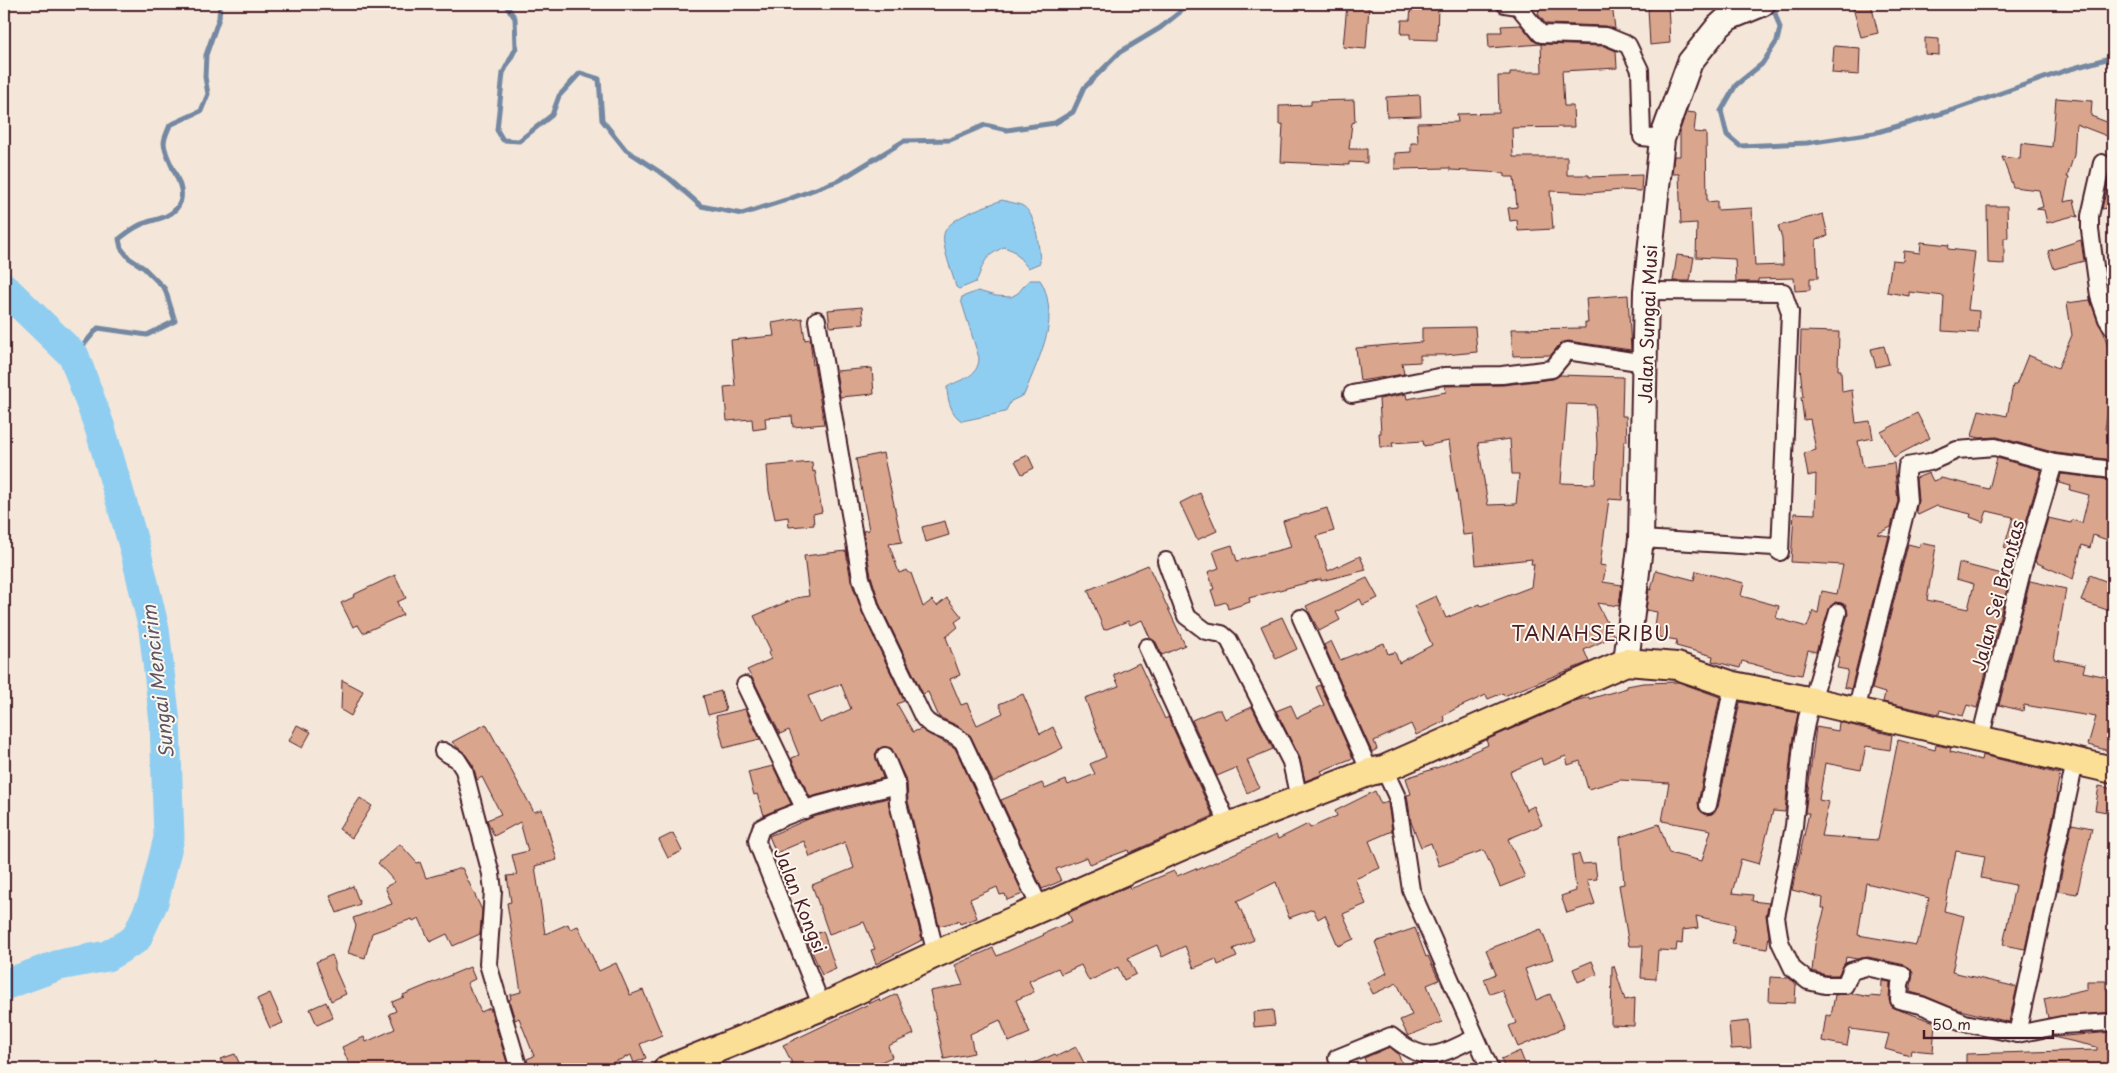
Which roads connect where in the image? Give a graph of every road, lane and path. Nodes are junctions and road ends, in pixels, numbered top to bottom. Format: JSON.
{"nodes":[{"id":1,"x":1505,"y":4,"type":"edge"},
{"id":2,"x":1762,"y":4,"type":"edge"},
{"id":3,"x":1662,"y":139,"type":"junction"},
{"id":4,"x":2102,"y":163,"type":"dead end"},
{"id":5,"x":1646,"y":291,"type":"junction"},
{"id":6,"x":817,"y":320,"type":"dead end"},
{"id":7,"x":2113,"y":328,"type":"edge"},
{"id":8,"x":1645,"y":364,"type":"junction"},
{"id":9,"x":1352,"y":394,"type":"dead end"},
{"id":10,"x":2054,"y":463,"type":"junction"},
{"id":11,"x":2113,"y":470,"type":"edge"},
{"id":12,"x":1641,"y":539,"type":"junction"},
{"id":13,"x":1166,"y":560,"type":"dead end"},
{"id":14,"x":1838,"y":612,"type":"dead end"},
{"id":15,"x":1301,"y":618,"type":"dead end"},
{"id":16,"x":1147,"y":647,"type":"dead end"},
{"id":17,"x":1626,"y":662,"type":"junction"},
{"id":18,"x":746,"y":685,"type":"dead end"},
{"id":19,"x":1733,"y":685,"type":"junction"},
{"id":20,"x":1813,"y":701,"type":"junction"},
{"id":21,"x":1856,"y":711,"type":"junction"},
{"id":22,"x":1980,"y":739,"type":"junction"},
{"id":23,"x":443,"y":751,"type":"dead end"},
{"id":24,"x":885,"y":756,"type":"dead end"},
{"id":25,"x":2075,"y":762,"type":"junction"},
{"id":26,"x":1377,"y":770,"type":"junction"},
{"id":27,"x":2113,"y":770,"type":"edge"},
{"id":28,"x":897,"y":785,"type":"junction"},
{"id":29,"x":1299,"y":799,"type":"junction"},
{"id":30,"x":1708,"y":805,"type":"dead end"},
{"id":31,"x":805,"y":810,"type":"junction"},
{"id":32,"x":1229,"y":826,"type":"junction"},
{"id":33,"x":1041,"y":910,"type":"junction"},
{"id":34,"x":936,"y":954,"type":"junction"},
{"id":35,"x":822,"y":1007,"type":"junction"},
{"id":36,"x":2113,"y":1022,"type":"edge"},
{"id":37,"x":2017,"y":1034,"type":"junction"},
{"id":38,"x":1475,"y":1038,"type":"junction"},
{"id":39,"x":1337,"y":1058,"type":"dead end"},
{"id":40,"x":519,"y":1069,"type":"edge"},
{"id":41,"x":667,"y":1069,"type":"edge"},
{"id":42,"x":1490,"y":1069,"type":"edge"}],
"edges":[{"from":1,"to":3,"type":"street"},
{"from":2,"to":3,"type":"main road","name":"Jalan Sungai Musi"},
{"from":3,"to":5,"type":"main road","name":"Jalan Sungai Musi"},
{"from":4,"to":7,"type":"street"},
{"from":5,"to":8,"type":"main road","name":"Jalan Sungai Musi"},
{"from":5,"to":12,"type":"street"},
{"from":6,"to":33,"type":"street"},
{"from":8,"to":9,"type":"street"},
{"from":8,"to":12,"type":"main road","name":"Jalan Sungai Musi"},
{"from":10,"to":11,"type":"street"},
{"from":10,"to":21,"type":"street"},
{"from":10,"to":22,"type":"street","name":"Jalan Sei Brantas"},
{"from":12,"to":17,"type":"main road","name":"Jalan Sungai Musi"},
{"from":13,"to":29,"type":"street"},
{"from":14,"to":20,"type":"street"},
{"from":15,"to":26,"type":"street"},
{"from":16,"to":32,"type":"street"},
{"from":17,"to":19,"type":"main road"},
{"from":17,"to":26,"type":"main road"},
{"from":18,"to":31,"type":"street"},
{"from":19,"to":20,"type":"main road"},
{"from":19,"to":30,"type":"street"},
{"from":20,"to":21,"type":"main road"},
{"from":20,"to":37,"type":"street"},
{"from":21,"to":22,"type":"main road"},
{"from":22,"to":25,"type":"main road"},
{"from":23,"to":40,"type":"street"},
{"from":24,"to":28,"type":"street"},
{"from":25,"to":27,"type":"main road"},
{"from":25,"to":37,"type":"street"},
{"from":26,"to":29,"type":"main road"},
{"from":26,"to":38,"type":"street"},
{"from":28,"to":31,"type":"street","name":"Jalan Kongsi"},
{"from":28,"to":34,"type":"street"},
{"from":29,"to":32,"type":"main road"},
{"from":31,"to":35,"type":"street","name":"Jalan Kongsi"},
{"from":32,"to":33,"type":"main road"},
{"from":33,"to":34,"type":"main road"},
{"from":34,"to":35,"type":"main road"},
{"from":35,"to":41,"type":"main road"},
{"from":36,"to":37,"type":"street"},
{"from":38,"to":39,"type":"street"},
{"from":38,"to":42,"type":"street"}]}
